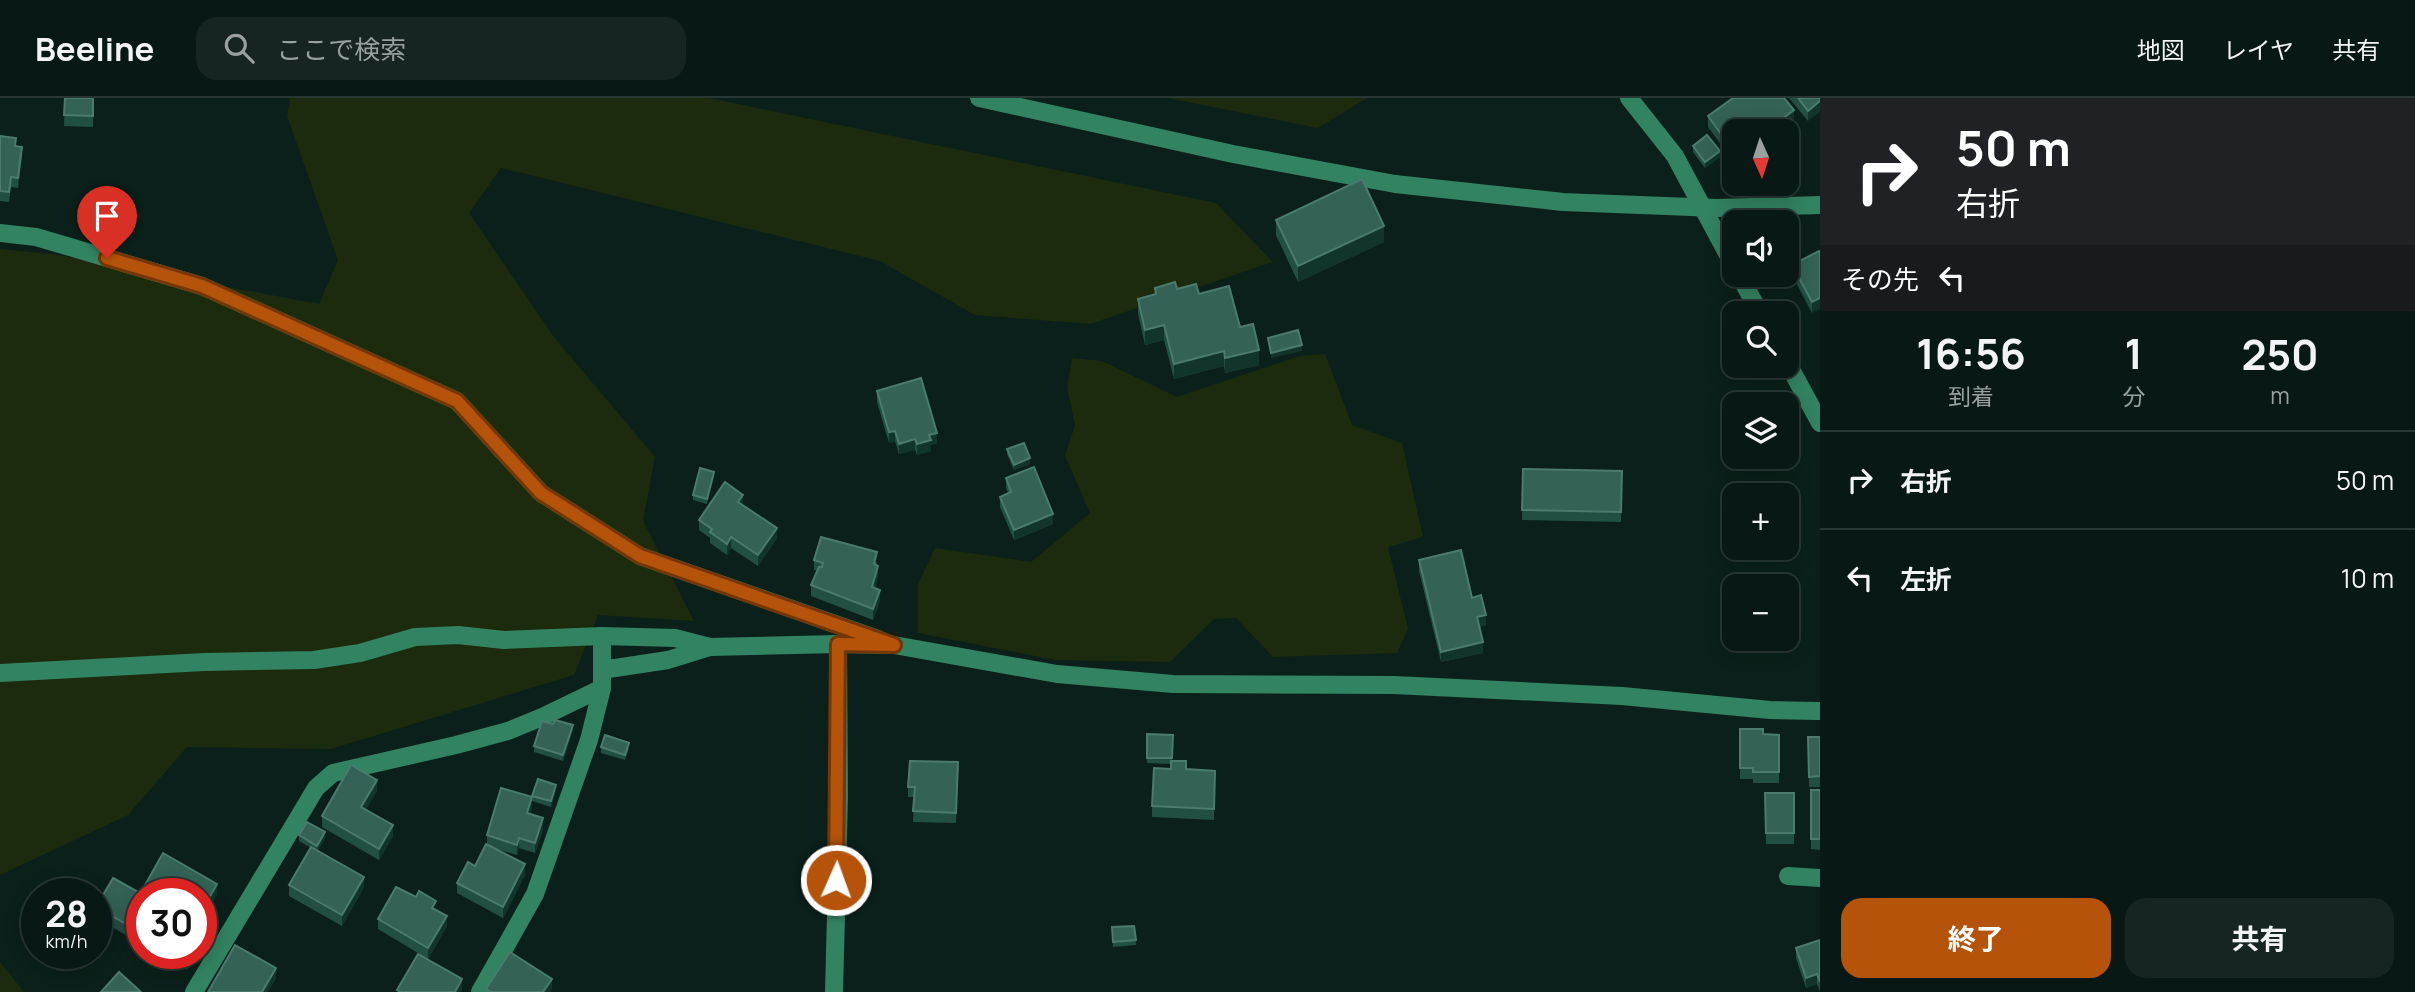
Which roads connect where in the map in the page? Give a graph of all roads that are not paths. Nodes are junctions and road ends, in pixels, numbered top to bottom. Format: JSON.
{"nodes":[{"id":1,"x":979,"y":98,"type":"edge"},
{"id":2,"x":1629,"y":98,"type":"edge"},
{"id":3,"x":1820,"y":205,"type":"edge"},
{"id":4,"x":0,"y":233,"type":"edge"},
{"id":5,"x":1722,"y":244,"type":"edge"},
{"id":6,"x":1796,"y":378,"type":"edge"},
{"id":7,"x":1820,"y":423,"type":"edge"},
{"id":8,"x":603,"y":636,"type":"junction"},
{"id":9,"x":838,"y":644,"type":"junction"},
{"id":10,"x":894,"y":645,"type":"junction"},
{"id":11,"x":710,"y":647,"type":"junction"},
{"id":12,"x":0,"y":673,"type":"edge"},
{"id":13,"x":602,"y":679,"type":"junction"},
{"id":14,"x":1820,"y":711,"type":"edge"},
{"id":15,"x":1788,"y":876,"type":"dead end"},
{"id":16,"x":1820,"y":878,"type":"edge"},
{"id":17,"x":194,"y":992,"type":"edge"},
{"id":18,"x":480,"y":992,"type":"edge"},
{"id":19,"x":834,"y":992,"type":"edge"}],
"edges":[{"from":1,"to":3,"type":"street"},
{"from":2,"to":5,"type":"street"},
{"from":4,"to":10,"type":"street"},
{"from":6,"to":7,"type":"street"},
{"from":8,"to":11,"type":"street"},
{"from":8,"to":12,"type":"street"},
{"from":8,"to":13,"type":"street"},
{"from":9,"to":10,"type":"street"},
{"from":9,"to":11,"type":"street"},
{"from":9,"to":19,"type":"street"},
{"from":10,"to":14,"type":"street"},
{"from":11,"to":13,"type":"street"},
{"from":13,"to":17,"type":"street"},
{"from":13,"to":18,"type":"street"},
{"from":15,"to":16,"type":"street"}]}
